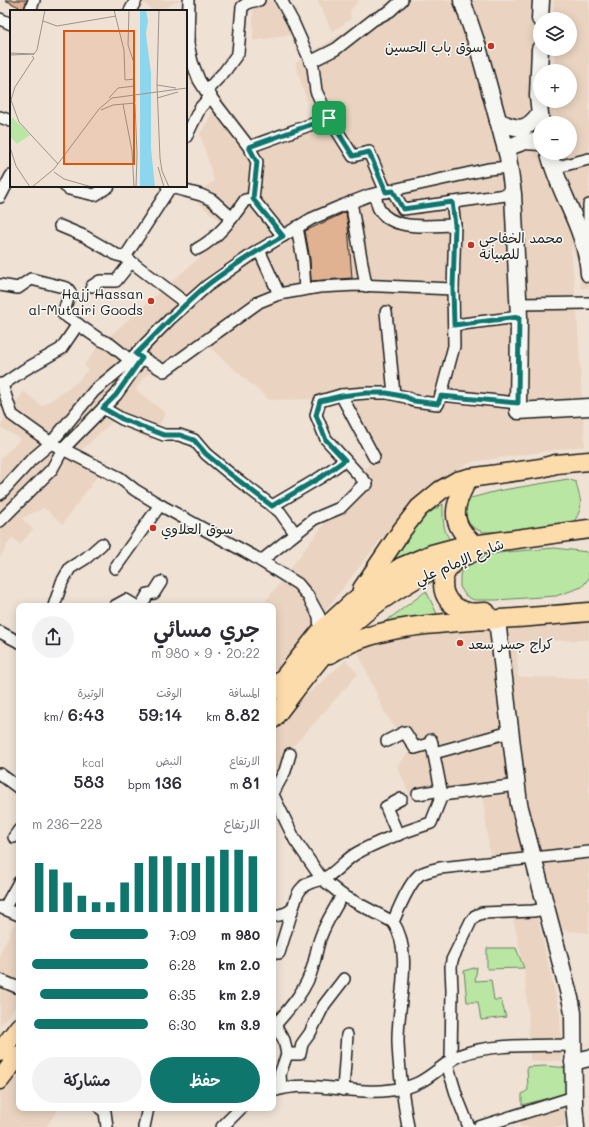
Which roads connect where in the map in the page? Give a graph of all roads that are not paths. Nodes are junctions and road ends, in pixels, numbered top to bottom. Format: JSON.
{"nodes":[{"id":1,"x":34,"y":0,"type":"edge"},
{"id":2,"x":136,"y":0,"type":"edge"},
{"id":3,"x":259,"y":0,"type":"edge"},
{"id":4,"x":281,"y":0,"type":"edge"},
{"id":5,"x":402,"y":0,"type":"edge"},
{"id":6,"x":462,"y":0,"type":"edge"},
{"id":7,"x":541,"y":0,"type":"edge"},
{"id":8,"x":187,"y":1,"type":"edge"},
{"id":9,"x":30,"y":10,"type":"edge"},
{"id":10,"x":131,"y":10,"type":"edge"},
{"id":11,"x":540,"y":12,"type":"edge"},
{"id":12,"x":0,"y":19,"type":"edge"},
{"id":13,"x":10,"y":24,"type":"edge"},
{"id":14,"x":540,"y":56,"type":"edge"},
{"id":15,"x":310,"y":62,"type":"junction"},
{"id":16,"x":209,"y":93,"type":"junction"},
{"id":17,"x":540,"y":116,"type":"edge"},
{"id":18,"x":0,"y":117,"type":"edge"},
{"id":19,"x":329,"y":118,"type":"junction"},
{"id":20,"x":10,"y":121,"type":"edge"},
{"id":21,"x":498,"y":121,"type":"junction"},
{"id":22,"x":533,"y":123,"type":"edge"},
{"id":23,"x":187,"y":135,"type":"edge"},
{"id":24,"x":533,"y":142,"type":"edge"},
{"id":25,"x":249,"y":147,"type":"junction"},
{"id":26,"x":506,"y":148,"type":"junction"},
{"id":27,"x":577,"y":159,"type":"edge"},
{"id":28,"x":589,"y":159,"type":"edge"},
{"id":29,"x":551,"y":160,"type":"edge"},
{"id":30,"x":509,"y":167,"type":"junction"},
{"id":31,"x":10,"y":178,"type":"edge"},
{"id":32,"x":66,"y":187,"type":"edge"},
{"id":33,"x":107,"y":187,"type":"edge"},
{"id":34,"x":170,"y":187,"type":"edge"},
{"id":35,"x":385,"y":192,"type":"junction"},
{"id":36,"x":513,"y":194,"type":"junction"},
{"id":37,"x":0,"y":197,"type":"edge"},
{"id":38,"x":253,"y":199,"type":"junction"},
{"id":39,"x":351,"y":202,"type":"junction"},
{"id":40,"x":452,"y":202,"type":"junction"},
{"id":41,"x":589,"y":205,"type":"edge"},
{"id":42,"x":232,"y":218,"type":"junction"},
{"id":43,"x":455,"y":225,"type":"junction"},
{"id":44,"x":60,"y":226,"type":"dead end"},
{"id":45,"x":297,"y":227,"type":"junction"},
{"id":46,"x":283,"y":236,"type":"junction"},
{"id":47,"x":198,"y":249,"type":"dead end"},
{"id":48,"x":259,"y":250,"type":"junction"},
{"id":49,"x":128,"y":260,"type":"junction"},
{"id":50,"x":589,"y":267,"type":"edge"},
{"id":51,"x":589,"y":274,"type":"edge"},
{"id":52,"x":0,"y":285,"type":"edge"},
{"id":53,"x":92,"y":286,"type":"dead end"},
{"id":54,"x":366,"y":286,"type":"junction"},
{"id":55,"x":305,"y":289,"type":"junction"},
{"id":56,"x":453,"y":289,"type":"junction"},
{"id":57,"x":279,"y":294,"type":"junction"},
{"id":58,"x":589,"y":303,"type":"edge"},
{"id":59,"x":187,"y":304,"type":"junction"},
{"id":60,"x":519,"y":310,"type":"junction"},
{"id":61,"x":386,"y":312,"type":"dead end"},
{"id":62,"x":78,"y":324,"type":"junction"},
{"id":63,"x":454,"y":325,"type":"junction"},
{"id":64,"x":136,"y":357,"type":"junction"},
{"id":65,"x":1,"y":385,"type":"edge"},
{"id":66,"x":394,"y":394,"type":"junction"},
{"id":67,"x":341,"y":396,"type":"junction"},
{"id":68,"x":440,"y":400,"type":"junction"},
{"id":69,"x":518,"y":403,"type":"junction"},
{"id":70,"x":589,"y":407,"type":"edge"},
{"id":71,"x":103,"y":408,"type":"junction"},
{"id":72,"x":51,"y":443,"type":"junction"},
{"id":73,"x":63,"y":449,"type":"junction"},
{"id":74,"x":374,"y":457,"type":"dead end"},
{"id":75,"x":345,"y":460,"type":"junction"},
{"id":76,"x":589,"y":461,"type":"edge"},
{"id":77,"x":541,"y":468,"type":"junction"},
{"id":78,"x":589,"y":469,"type":"edge"},
{"id":79,"x":469,"y":478,"type":"junction"},
{"id":80,"x":0,"y":494,"type":"edge"},
{"id":81,"x":160,"y":505,"type":"junction"},
{"id":82,"x":272,"y":506,"type":"junction"},
{"id":83,"x":0,"y":521,"type":"edge"},
{"id":84,"x":589,"y":529,"type":"edge"},
{"id":85,"x":295,"y":533,"type":"junction"},
{"id":86,"x":509,"y":540,"type":"junction"},
{"id":87,"x":102,"y":544,"type":"dead end"},
{"id":88,"x":475,"y":545,"type":"junction"},
{"id":89,"x":456,"y":559,"type":"junction"},
{"id":90,"x":261,"y":561,"type":"junction"},
{"id":91,"x":115,"y":568,"type":"dead end"},
{"id":92,"x":162,"y":582,"type":"dead end"},
{"id":93,"x":354,"y":601,"type":"junction"},
{"id":94,"x":55,"y":603,"type":"edge"},
{"id":95,"x":121,"y":603,"type":"edge"},
{"id":96,"x":131,"y":603,"type":"edge"},
{"id":97,"x":143,"y":603,"type":"edge"},
{"id":98,"x":589,"y":604,"type":"edge"},
{"id":99,"x":589,"y":612,"type":"edge"},
{"id":100,"x":497,"y":620,"type":"junction"},
{"id":101,"x":320,"y":632,"type":"junction"},
{"id":102,"x":0,"y":633,"type":"edge"},
{"id":103,"x":16,"y":641,"type":"edge"},
{"id":104,"x":307,"y":665,"type":"junction"},
{"id":105,"x":276,"y":684,"type":"edge"},
{"id":106,"x":276,"y":714,"type":"edge"},
{"id":107,"x":510,"y":732,"type":"junction"},
{"id":108,"x":387,"y":741,"type":"dead end"},
{"id":109,"x":432,"y":746,"type":"junction"},
{"id":110,"x":290,"y":754,"type":"dead end"},
{"id":111,"x":0,"y":774,"type":"edge"},
{"id":112,"x":517,"y":785,"type":"junction"},
{"id":113,"x":16,"y":786,"type":"edge"},
{"id":114,"x":276,"y":788,"type":"edge"},
{"id":115,"x":442,"y":792,"type":"junction"},
{"id":116,"x":418,"y":794,"type":"dead end"},
{"id":117,"x":401,"y":799,"type":"dead end"},
{"id":118,"x":276,"y":800,"type":"edge"},
{"id":119,"x":398,"y":835,"type":"junction"},
{"id":120,"x":589,"y":852,"type":"edge"},
{"id":121,"x":533,"y":859,"type":"junction"},
{"id":122,"x":322,"y":879,"type":"junction"},
{"id":123,"x":16,"y":887,"type":"edge"},
{"id":124,"x":342,"y":895,"type":"junction"},
{"id":125,"x":2,"y":908,"type":"edge"},
{"id":126,"x":546,"y":908,"type":"junction"},
{"id":127,"x":292,"y":910,"type":"junction"},
{"id":128,"x":16,"y":914,"type":"edge"},
{"id":129,"x":276,"y":916,"type":"edge"},
{"id":130,"x":393,"y":922,"type":"junction"},
{"id":131,"x":279,"y":953,"type":"dead end"},
{"id":132,"x":344,"y":979,"type":"dead end"},
{"id":133,"x":0,"y":980,"type":"edge"},
{"id":134,"x":16,"y":987,"type":"edge"},
{"id":135,"x":276,"y":1022,"type":"edge"},
{"id":136,"x":276,"y":1027,"type":"edge"},
{"id":137,"x":347,"y":1035,"type":"dead end"},
{"id":138,"x":16,"y":1043,"type":"edge"},
{"id":139,"x":573,"y":1046,"type":"junction"},
{"id":140,"x":287,"y":1054,"type":"junction"},
{"id":141,"x":589,"y":1058,"type":"edge"},
{"id":142,"x":13,"y":1059,"type":"edge"},
{"id":143,"x":449,"y":1062,"type":"junction"},
{"id":144,"x":573,"y":1062,"type":"junction"},
{"id":145,"x":0,"y":1080,"type":"edge"},
{"id":146,"x":401,"y":1089,"type":"junction"},
{"id":147,"x":277,"y":1090,"type":"edge"},
{"id":148,"x":343,"y":1090,"type":"junction"},
{"id":149,"x":574,"y":1097,"type":"junction"},
{"id":150,"x":104,"y":1111,"type":"edge"},
{"id":151,"x":147,"y":1111,"type":"edge"},
{"id":152,"x":238,"y":1111,"type":"edge"},
{"id":153,"x":501,"y":1123,"type":"edge"},
{"id":154,"x":106,"y":1127,"type":"edge"},
{"id":155,"x":144,"y":1127,"type":"edge"},
{"id":156,"x":222,"y":1127,"type":"edge"},
{"id":157,"x":408,"y":1127,"type":"edge"},
{"id":158,"x":469,"y":1127,"type":"edge"},
{"id":159,"x":479,"y":1127,"type":"edge"},
{"id":160,"x":576,"y":1127,"type":"edge"}],
"edges":[{"from":1,"to":9,"type":"street"},
{"from":2,"to":10,"type":"street"},
{"from":3,"to":16,"type":"street"},
{"from":4,"to":15,"type":"street"},
{"from":5,"to":15,"type":"street"},
{"from":6,"to":21,"type":"street"},
{"from":7,"to":11,"type":"street"},
{"from":8,"to":16,"type":"street"},
{"from":12,"to":13,"type":"street"},
{"from":14,"to":17,"type":"street"},
{"from":15,"to":19,"type":"street"},
{"from":16,"to":23,"type":"street"},
{"from":16,"to":25,"type":"street"},
{"from":18,"to":20,"type":"street"},
{"from":19,"to":25,"type":"street"},
{"from":19,"to":35,"type":"street"},
{"from":21,"to":22,"type":"street"},
{"from":21,"to":26,"type":"street"},
{"from":24,"to":26,"type":"street"},
{"from":25,"to":38,"type":"street"},
{"from":26,"to":30,"type":"street"},
{"from":27,"to":28,"type":"street"},
{"from":29,"to":50,"type":"street"},
{"from":30,"to":35,"type":"street"},
{"from":30,"to":36,"type":"street"},
{"from":31,"to":37,"type":"street"},
{"from":32,"to":33,"type":"street"},
{"from":34,"to":42,"type":"street"},
{"from":34,"to":49,"type":"street"},
{"from":35,"to":39,"type":"street"},
{"from":35,"to":40,"type":"street"},
{"from":35,"to":43,"type":"street"},
{"from":36,"to":40,"type":"street"},
{"from":36,"to":60,"type":"street"},
{"from":38,"to":42,"type":"street"},
{"from":38,"to":46,"type":"street"},
{"from":39,"to":45,"type":"street"},
{"from":39,"to":54,"type":"street"},
{"from":40,"to":43,"type":"street"},
{"from":41,"to":50,"type":"street"},
{"from":42,"to":47,"type":"street"},
{"from":43,"to":56,"type":"street"},
{"from":44,"to":49,"type":"street"},
{"from":45,"to":46,"type":"street"},
{"from":45,"to":55,"type":"street"},
{"from":46,"to":48,"type":"street"},
{"from":48,"to":57,"type":"street"},
{"from":48,"to":59,"type":"street"},
{"from":49,"to":53,"type":"street"},
{"from":49,"to":59,"type":"street"},
{"from":50,"to":51,"type":"street"},
{"from":52,"to":62,"type":"street"},
{"from":54,"to":55,"type":"street"},
{"from":54,"to":56,"type":"street"},
{"from":55,"to":57,"type":"street"},
{"from":56,"to":63,"type":"street"},
{"from":57,"to":64,"type":"street"},
{"from":58,"to":60,"type":"street"},
{"from":59,"to":64,"type":"street"},
{"from":60,"to":63,"type":"street"},
{"from":60,"to":69,"type":"street"},
{"from":61,"to":66,"type":"street"},
{"from":62,"to":64,"type":"street"},
{"from":62,"to":65,"type":"street"},
{"from":63,"to":68,"type":"street"},
{"from":64,"to":71,"type":"street"},
{"from":64,"to":72,"type":"street"},
{"from":65,"to":72,"type":"street"},
{"from":66,"to":67,"type":"street"},
{"from":66,"to":68,"type":"street"},
{"from":67,"to":74,"type":"street"},
{"from":67,"to":75,"type":"street"},
{"from":68,"to":69,"type":"street"},
{"from":69,"to":70,"type":"street"},
{"from":71,"to":73,"type":"street"},
{"from":71,"to":82,"type":"street"},
{"from":72,"to":73,"type":"street"},
{"from":72,"to":80,"type":"street"},
{"from":73,"to":81,"type":"street"},
{"from":73,"to":83,"type":"street"},
{"from":75,"to":82,"type":"street"},
{"from":75,"to":85,"type":"street"},
{"from":76,"to":77,"type":"main road"},
{"from":77,"to":78,"type":"main road"},
{"from":77,"to":79,"type":"main road"},
{"from":79,"to":88,"type":"main road"},
{"from":79,"to":93,"type":"main road"},
{"from":81,"to":90,"type":"street"},
{"from":81,"to":91,"type":"street"},
{"from":82,"to":85,"type":"street"},
{"from":84,"to":86,"type":"main road"},
{"from":85,"to":90,"type":"street"},
{"from":86,"to":88,"type":"main road","name":"شارع الإمام علي"},
{"from":86,"to":89,"type":"main road","name":"شارع الإمام علي"},
{"from":87,"to":94,"type":"street"},
{"from":88,"to":93,"type":"main road","name":"شارع الإمام علي"},
{"from":89,"to":98,"type":"main road"},
{"from":89,"to":104,"type":"main road","name":"شارع الإمام علي"},
{"from":90,"to":101,"type":"street"},
{"from":92,"to":97,"type":"street"},
{"from":93,"to":101,"type":"main road","name":"شارع الإمام علي"},
{"from":95,"to":96,"type":"street"},
{"from":99,"to":100,"type":"main road"},
{"from":100,"to":104,"type":"main road"},
{"from":100,"to":107,"type":"street"},
{"from":101,"to":104,"type":"main road","name":"شارع الإمام علي"},
{"from":102,"to":103,"type":"street"},
{"from":104,"to":105,"type":"main road","name":"شارع الإمام علي"},
{"from":104,"to":106,"type":"main road","name":"شارع الإمام علي"},
{"from":107,"to":109,"type":"street"},
{"from":107,"to":112,"type":"street"},
{"from":108,"to":109,"type":"street"},
{"from":109,"to":115,"type":"street"},
{"from":110,"to":114,"type":"street"},
{"from":111,"to":113,"type":"street"},
{"from":112,"to":115,"type":"street"},
{"from":112,"to":121,"type":"street"},
{"from":115,"to":116,"type":"street"},
{"from":115,"to":119,"type":"street"},
{"from":117,"to":119,"type":"street"},
{"from":118,"to":122,"type":"street"},
{"from":119,"to":122,"type":"street"},
{"from":120,"to":121,"type":"street"},
{"from":121,"to":126,"type":"street"},
{"from":121,"to":130,"type":"street"},
{"from":122,"to":124,"type":"street"},
{"from":122,"to":127,"type":"street"},
{"from":123,"to":125,"type":"street"},
{"from":124,"to":130,"type":"street"},
{"from":124,"to":135,"type":"street"},
{"from":125,"to":128,"type":"street"},
{"from":126,"to":139,"type":"street"},
{"from":126,"to":143,"type":"street"},
{"from":127,"to":129,"type":"street"},
{"from":127,"to":131,"type":"street"},
{"from":130,"to":146,"type":"street"},
{"from":132,"to":140,"type":"street"},
{"from":133,"to":134,"type":"street"},
{"from":136,"to":140,"type":"street"},
{"from":137,"to":148,"type":"street"},
{"from":138,"to":142,"type":"main road"},
{"from":139,"to":143,"type":"street"},
{"from":139,"to":144,"type":"street"},
{"from":140,"to":147,"type":"street"},
{"from":141,"to":144,"type":"street"},
{"from":142,"to":145,"type":"main road"},
{"from":143,"to":146,"type":"street"},
{"from":143,"to":158,"type":"street"},
{"from":144,"to":149,"type":"street"},
{"from":146,"to":148,"type":"street"},
{"from":146,"to":157,"type":"street"},
{"from":147,"to":148,"type":"street"},
{"from":149,"to":153,"type":"street"},
{"from":149,"to":160,"type":"street"},
{"from":150,"to":154,"type":"street"},
{"from":151,"to":155,"type":"street"},
{"from":152,"to":156,"type":"street"},
{"from":153,"to":159,"type":"street"}]}
